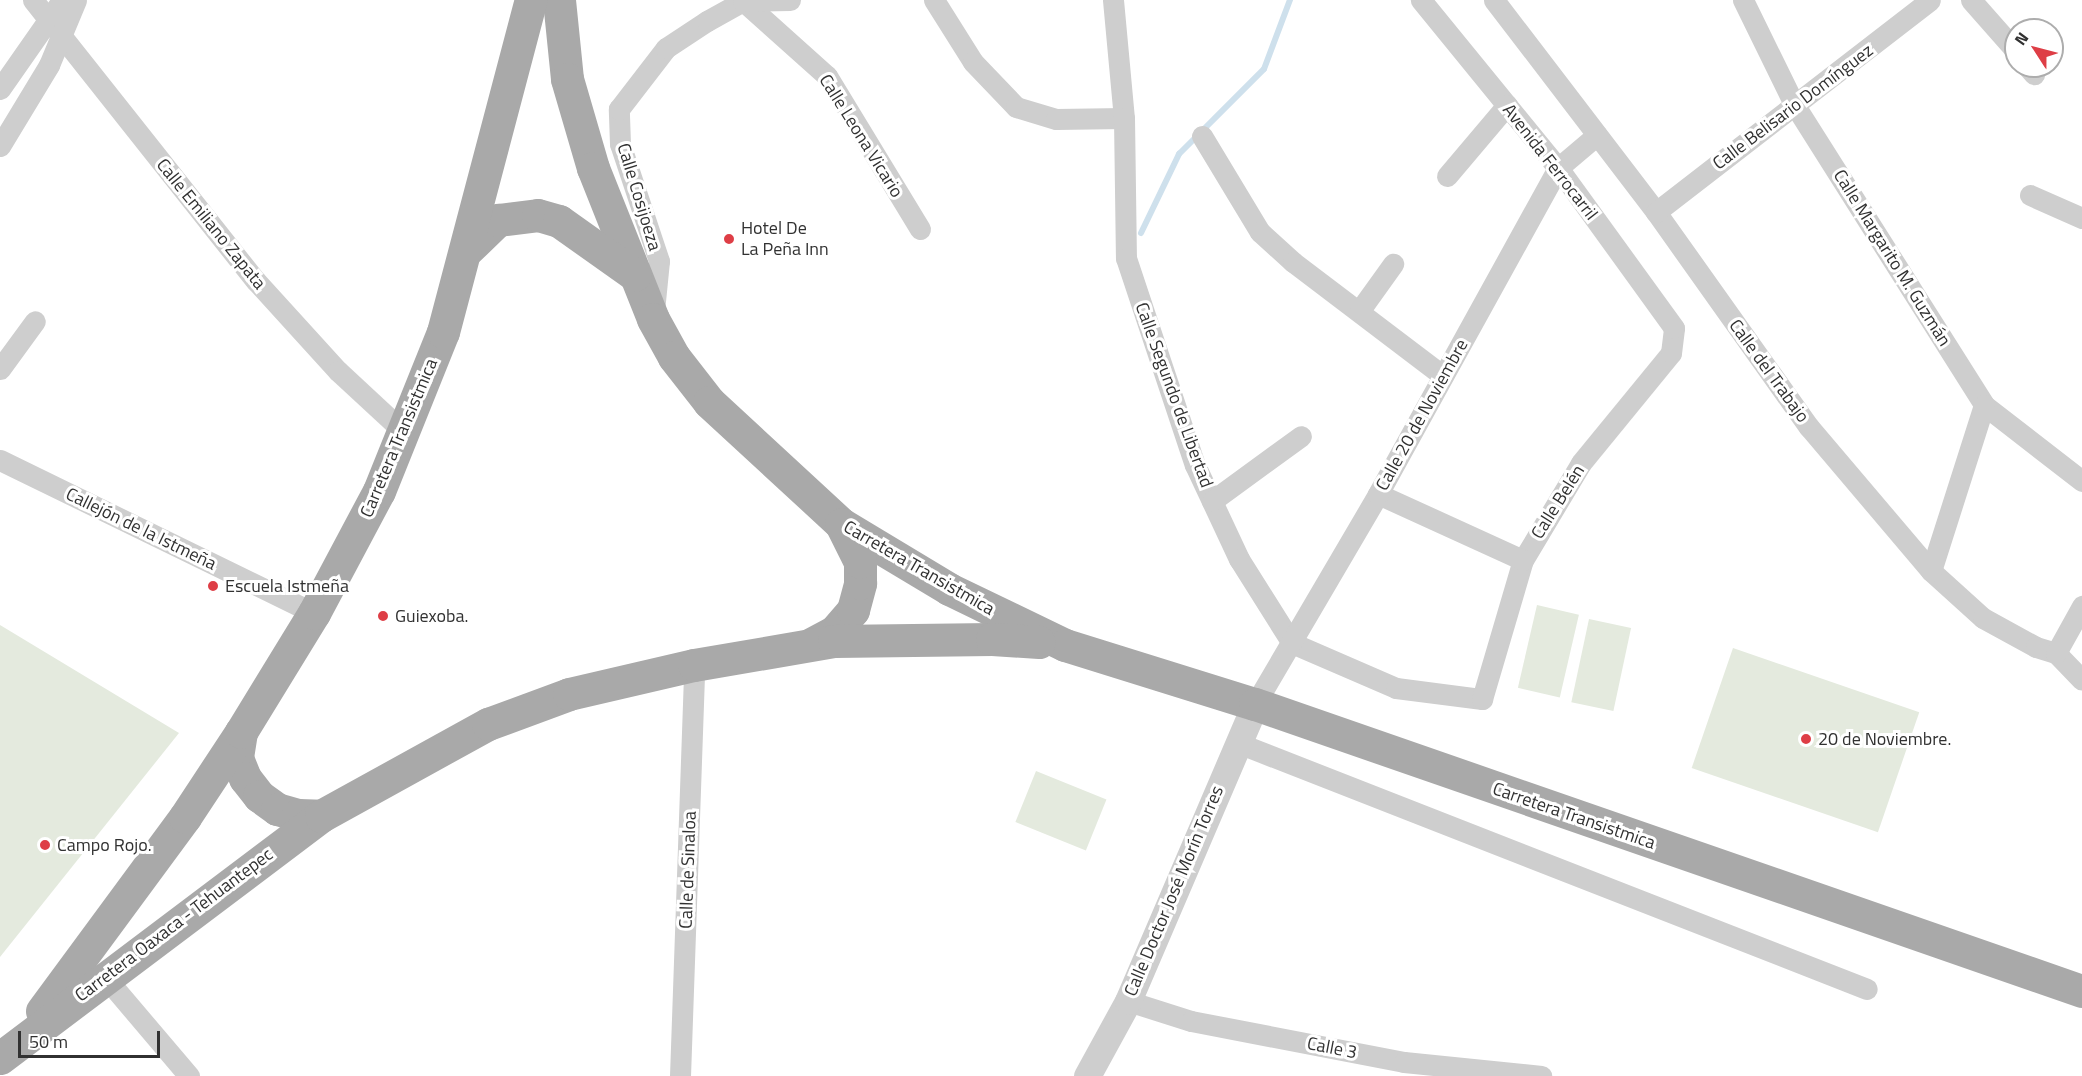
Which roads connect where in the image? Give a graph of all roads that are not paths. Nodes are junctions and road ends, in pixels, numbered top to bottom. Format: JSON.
{"nodes":[{"id":1,"x":33,"y":0,"type":"edge"},
{"id":2,"x":62,"y":0,"type":"edge"},
{"id":3,"x":76,"y":0,"type":"edge"},
{"id":4,"x":531,"y":0,"type":"edge"},
{"id":5,"x":559,"y":0,"type":"edge"},
{"id":6,"x":743,"y":0,"type":"edge"},
{"id":7,"x":790,"y":0,"type":"edge"},
{"id":8,"x":934,"y":0,"type":"edge"},
{"id":9,"x":1113,"y":0,"type":"edge"},
{"id":10,"x":1421,"y":0,"type":"edge"},
{"id":11,"x":1494,"y":0,"type":"edge"},
{"id":12,"x":1743,"y":0,"type":"edge"},
{"id":13,"x":1930,"y":0,"type":"edge"},
{"id":14,"x":1971,"y":0,"type":"edge"},
{"id":15,"x":46,"y":18,"type":"junction"},
{"id":16,"x":2004,"y":37,"type":"edge"},
{"id":17,"x":63,"y":38,"type":"junction"},
{"id":18,"x":0,"y":89,"type":"edge"},
{"id":19,"x":1794,"y":104,"type":"junction"},
{"id":20,"x":1507,"y":105,"type":"junction"},
{"id":21,"x":1124,"y":118,"type":"junction"},
{"id":22,"x":1598,"y":135,"type":"junction"},
{"id":23,"x":1202,"y":136,"type":"dead end"},
{"id":24,"x":0,"y":146,"type":"edge"},
{"id":25,"x":1558,"y":168,"type":"junction"},
{"id":26,"x":1447,"y":176,"type":"dead end"},
{"id":27,"x":2030,"y":195,"type":"dead end"},
{"id":28,"x":1656,"y":212,"type":"junction"},
{"id":29,"x":2082,"y":218,"type":"edge"},
{"id":30,"x":920,"y":230,"type":"dead end"},
{"id":31,"x":468,"y":249,"type":"junction"},
{"id":32,"x":1392,"y":264,"type":"dead end"},
{"id":33,"x":635,"y":275,"type":"junction"},
{"id":34,"x":1360,"y":310,"type":"junction"},
{"id":35,"x":653,"y":319,"type":"junction"},
{"id":36,"x":35,"y":321,"type":"dead end"},
{"id":37,"x":1674,"y":328,"type":"joint"},
{"id":38,"x":0,"y":369,"type":"edge"},
{"id":39,"x":1443,"y":376,"type":"junction"},
{"id":40,"x":1984,"y":405,"type":"junction"},
{"id":41,"x":405,"y":433,"type":"junction"},
{"id":42,"x":1301,"y":436,"type":"dead end"},
{"id":43,"x":0,"y":460,"type":"edge"},
{"id":44,"x":2082,"y":481,"type":"edge"},
{"id":45,"x":1378,"y":494,"type":"junction"},
{"id":46,"x":1212,"y":501,"type":"junction"},
{"id":47,"x":841,"y":524,"type":"junction"},
{"id":48,"x":1523,"y":560,"type":"junction"},
{"id":49,"x":1931,"y":571,"type":"junction"},
{"id":50,"x":2082,"y":606,"type":"edge"},
{"id":51,"x":314,"y":613,"type":"junction"},
{"id":52,"x":1292,"y":643,"type":"junction"},
{"id":53,"x":809,"y":645,"type":"junction"},
{"id":54,"x":1065,"y":645,"type":"junction"},
{"id":55,"x":2056,"y":653,"type":"junction"},
{"id":56,"x":694,"y":665,"type":"junction"},
{"id":57,"x":2082,"y":680,"type":"edge"},
{"id":58,"x":1255,"y":704,"type":"junction"},
{"id":59,"x":241,"y":732,"type":"junction"},
{"id":60,"x":1238,"y":743,"type":"junction"},
{"id":61,"x":321,"y":816,"type":"junction"},
{"id":62,"x":105,"y":977,"type":"junction"},
{"id":63,"x":1868,"y":989,"type":"dead end"},
{"id":64,"x":2082,"y":991,"type":"edge"},
{"id":65,"x":1128,"y":1001,"type":"junction"},
{"id":66,"x":11,"y":1048,"type":"edge"},
{"id":67,"x":1401,"y":1069,"type":"edge"},
{"id":68,"x":189,"y":1076,"type":"edge"},
{"id":69,"x":680,"y":1076,"type":"edge"},
{"id":70,"x":1087,"y":1076,"type":"edge"},
{"id":71,"x":1541,"y":1076,"type":"edge"}],
"edges":[{"from":1,"to":15,"type":"street","name":"Calle Emiliano Zapata"},
{"from":2,"to":15,"type":"street"},
{"from":3,"to":17,"type":"street"},
{"from":4,"to":31,"type":"main road","name":"Carretera Transistmica"},
{"from":5,"to":33,"type":"main road","name":"Carretera Transistmica"},
{"from":6,"to":7,"type":"street"},
{"from":6,"to":30,"type":"street","name":"Calle Leona Vicario"},
{"from":6,"to":35,"type":"street","name":"Calle Cosijoeza"},
{"from":8,"to":21,"type":"street"},
{"from":9,"to":21,"type":"street","name":"Calle Segundo de Libertad"},
{"from":10,"to":20,"type":"street","name":"Avenida Ferrocarril"},
{"from":11,"to":22,"type":"street","name":"Calle del Trabajo"},
{"from":12,"to":19,"type":"street","name":"Calle Margarito M. Guzmán"},
{"from":13,"to":19,"type":"street","name":"Calle Belisario Domínguez"},
{"from":14,"to":16,"type":"street"},
{"from":15,"to":17,"type":"street","name":"Calle Emiliano Zapata"},
{"from":15,"to":18,"type":"street"},
{"from":17,"to":24,"type":"street"},
{"from":17,"to":41,"type":"street","name":"Calle Emiliano Zapata"},
{"from":19,"to":28,"type":"street","name":"Calle Belisario Domínguez"},
{"from":19,"to":40,"type":"street","name":"Calle Margarito M. Guzmán"},
{"from":20,"to":25,"type":"street","name":"Avenida Ferrocarril"},
{"from":20,"to":26,"type":"street"},
{"from":21,"to":46,"type":"street","name":"Calle Segundo de Libertad"},
{"from":22,"to":25,"type":"street","name":"Calle 20 de Noviembre"},
{"from":22,"to":28,"type":"street","name":"Calle del Trabajo"},
{"from":23,"to":34,"type":"street"},
{"from":25,"to":37,"type":"street","name":"Avenida Ferrocarril"},
{"from":25,"to":39,"type":"street","name":"Calle 20 de Noviembre"},
{"from":27,"to":29,"type":"street"},
{"from":28,"to":49,"type":"street","name":"Calle del Trabajo"},
{"from":31,"to":33,"type":"main road"},
{"from":31,"to":41,"type":"main road","name":"Carretera Transistmica"},
{"from":32,"to":34,"type":"street"},
{"from":33,"to":35,"type":"main road","name":"Carretera Transistmica"},
{"from":34,"to":39,"type":"street"},
{"from":35,"to":47,"type":"main road","name":"Carretera Transistmica"},
{"from":36,"to":38,"type":"street"},
{"from":37,"to":48,"type":"street","name":"Calle Belén"},
{"from":39,"to":45,"type":"street","name":"Calle 20 de Noviembre"},
{"from":40,"to":44,"type":"street","name":"Calle Margarito M. Guzmán"},
{"from":40,"to":49,"type":"street"},
{"from":41,"to":51,"type":"main road","name":"Carretera Transistmica"},
{"from":42,"to":46,"type":"street"},
{"from":43,"to":51,"type":"street","name":"Callejón de la Istmeña"},
{"from":45,"to":48,"type":"street"},
{"from":45,"to":52,"type":"street","name":"Calle 20 de Noviembre"},
{"from":46,"to":52,"type":"street","name":"Calle Segundo de Libertad"},
{"from":47,"to":53,"type":"main road"},
{"from":47,"to":54,"type":"main road","name":"Carretera Transistmica"},
{"from":48,"to":52,"type":"street","name":"Calle Belén"},
{"from":49,"to":55,"type":"street","name":"Calle del Trabajo"},
{"from":50,"to":55,"type":"street"},
{"from":51,"to":59,"type":"main road","name":"Carretera Transistmica"},
{"from":52,"to":58,"type":"street","name":"Calle 20 de Noviembre"},
{"from":53,"to":54,"type":"main road","name":"Carretera Transistmica"},
{"from":53,"to":56,"type":"main road","name":"Carretera Transistmica"},
{"from":54,"to":58,"type":"main road","name":"Carretera Transistmica"},
{"from":55,"to":57,"type":"street"},
{"from":56,"to":61,"type":"main road","name":"Carretera Transistmica"},
{"from":56,"to":69,"type":"street","name":"Calle de Sinaloa"},
{"from":58,"to":60,"type":"street","name":"Calle Doctor José Morín Torres"},
{"from":58,"to":64,"type":"main road","name":"Carretera Transistmica"},
{"from":59,"to":61,"type":"main road"},
{"from":59,"to":66,"type":"main road","name":"Carretera Transistmica"},
{"from":60,"to":63,"type":"street"},
{"from":60,"to":65,"type":"street","name":"Calle Doctor José Morín Torres"},
{"from":61,"to":62,"type":"main road","name":"Carretera Oaxaca - Tehuantepec"},
{"from":62,"to":66,"type":"main road","name":"Carretera Oaxaca - Tehuantepec"},
{"from":62,"to":68,"type":"street"},
{"from":65,"to":67,"type":"street","name":"Calle 3"},
{"from":65,"to":70,"type":"street","name":"Calle Doctor José Morín Torres"},
{"from":67,"to":71,"type":"street","name":"Calle 3"}]}
